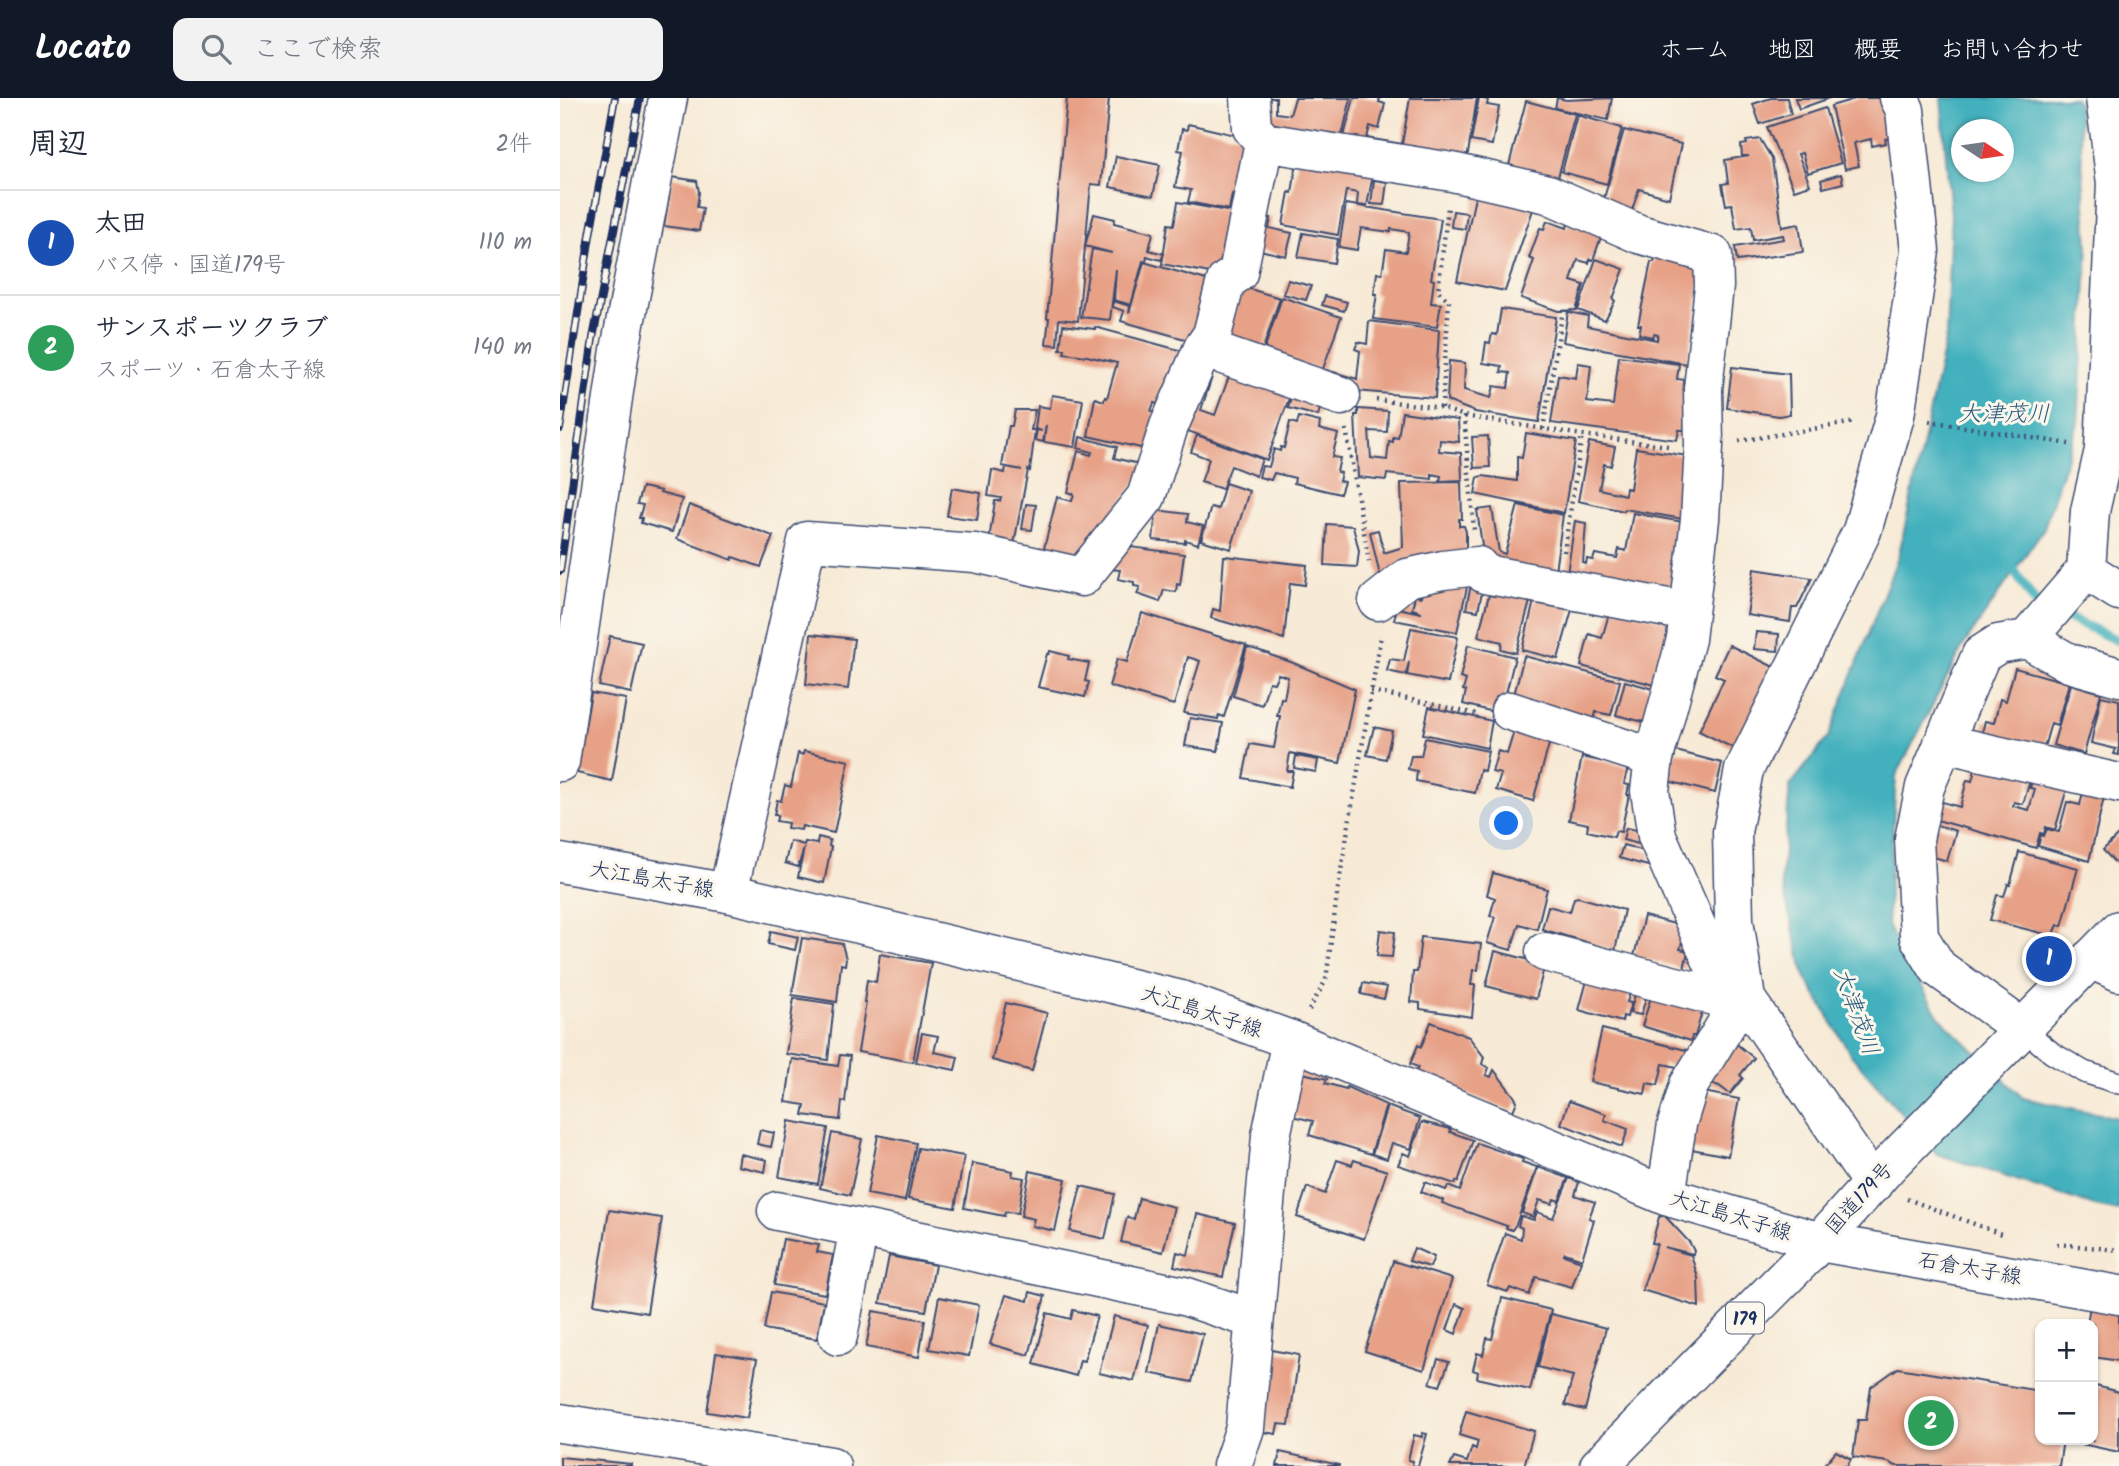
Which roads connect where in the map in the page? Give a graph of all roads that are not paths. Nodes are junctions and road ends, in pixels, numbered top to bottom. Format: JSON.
{"nodes":[{"id":1,"x":668,"y":98,"type":"edge"},
{"id":2,"x":1250,"y":98,"type":"edge"},
{"id":3,"x":1899,"y":98,"type":"edge"},
{"id":4,"x":2105,"y":98,"type":"edge"},
{"id":5,"x":1264,"y":142,"type":"junction"},
{"id":6,"x":1203,"y":348,"type":"junction"},
{"id":7,"x":1341,"y":396,"type":"road end"},
{"id":8,"x":2112,"y":446,"type":"edge"},
{"id":9,"x":2086,"y":570,"type":"junction"},
{"id":10,"x":2119,"y":591,"type":"edge"},
{"id":11,"x":1378,"y":601,"type":"road end"},
{"id":12,"x":1689,"y":612,"type":"junction"},
{"id":13,"x":2027,"y":639,"type":"junction"},
{"id":14,"x":2119,"y":677,"type":"edge"},
{"id":15,"x":1510,"y":711,"type":"road end"},
{"id":16,"x":1943,"y":743,"type":"junction"},
{"id":17,"x":1654,"y":758,"type":"junction"},
{"id":18,"x":560,"y":762,"type":"edge"},
{"id":19,"x":2119,"y":783,"type":"edge"},
{"id":20,"x":560,"y":863,"type":"edge"},
{"id":21,"x":728,"y":893,"type":"junction"},
{"id":22,"x":2119,"y":930,"type":"edge"},
{"id":23,"x":1545,"y":952,"type":"dead end"},
{"id":24,"x":2105,"y":966,"type":"edge"},
{"id":25,"x":1738,"y":1000,"type":"junction"},
{"id":26,"x":2015,"y":1038,"type":"junction"},
{"id":27,"x":1292,"y":1040,"type":"junction"},
{"id":28,"x":2119,"y":1083,"type":"edge"},
{"id":29,"x":1880,"y":1175,"type":"junction"},
{"id":30,"x":1667,"y":1196,"type":"junction"},
{"id":31,"x":777,"y":1211,"type":"dead end"},
{"id":32,"x":859,"y":1228,"type":"junction"},
{"id":33,"x":1820,"y":1242,"type":"junction"},
{"id":34,"x":2119,"y":1295,"type":"edge"},
{"id":35,"x":1253,"y":1319,"type":"junction"},
{"id":36,"x":838,"y":1336,"type":"dead end"},
{"id":37,"x":560,"y":1423,"type":"edge"},
{"id":38,"x":831,"y":1466,"type":"edge"},
{"id":39,"x":1232,"y":1466,"type":"edge"},
{"id":40,"x":1599,"y":1466,"type":"edge"}],
"edges":[{"from":1,"to":18,"type":"main road"},
{"from":2,"to":5,"type":"main road"},
{"from":3,"to":25,"type":"main road"},
{"from":4,"to":8,"type":"main road"},
{"from":5,"to":6,"type":"main road"},
{"from":5,"to":12,"type":"main road"},
{"from":6,"to":7,"type":"main road"},
{"from":6,"to":21,"type":"main road"},
{"from":8,"to":9,"type":"main road"},
{"from":9,"to":10,"type":"main road"},
{"from":9,"to":13,"type":"main road"},
{"from":11,"to":12,"type":"main road"},
{"from":12,"to":17,"type":"main road"},
{"from":13,"to":14,"type":"main road"},
{"from":13,"to":16,"type":"main road"},
{"from":15,"to":17,"type":"main road"},
{"from":16,"to":19,"type":"main road"},
{"from":16,"to":26,"type":"main road"},
{"from":17,"to":25,"type":"main road"},
{"from":20,"to":21,"type":"main road","name":"大江島太子線"},
{"from":21,"to":27,"type":"main road","name":"大江島太子線"},
{"from":22,"to":24,"type":"main road","name":"国道179号","number":"179"},
{"from":23,"to":25,"type":"main road"},
{"from":24,"to":26,"type":"main road","name":"国道179号","number":"179"},
{"from":25,"to":29,"type":"main road"},
{"from":25,"to":30,"type":"main road"},
{"from":26,"to":28,"type":"lane"},
{"from":26,"to":29,"type":"main road","name":"国道179号","number":"179"},
{"from":27,"to":30,"type":"main road","name":"大江島太子線"},
{"from":27,"to":35,"type":"main road"},
{"from":29,"to":33,"type":"main road","name":"国道179号","number":"179"},
{"from":30,"to":33,"type":"main road","name":"大江島太子線"},
{"from":31,"to":32,"type":"main road"},
{"from":32,"to":35,"type":"main road"},
{"from":32,"to":36,"type":"main road"},
{"from":33,"to":34,"type":"main road","name":"石倉太子線"},
{"from":33,"to":40,"type":"main road","name":"国道179号","number":"179"},
{"from":35,"to":39,"type":"main road"},
{"from":37,"to":38,"type":"main road"}]}
